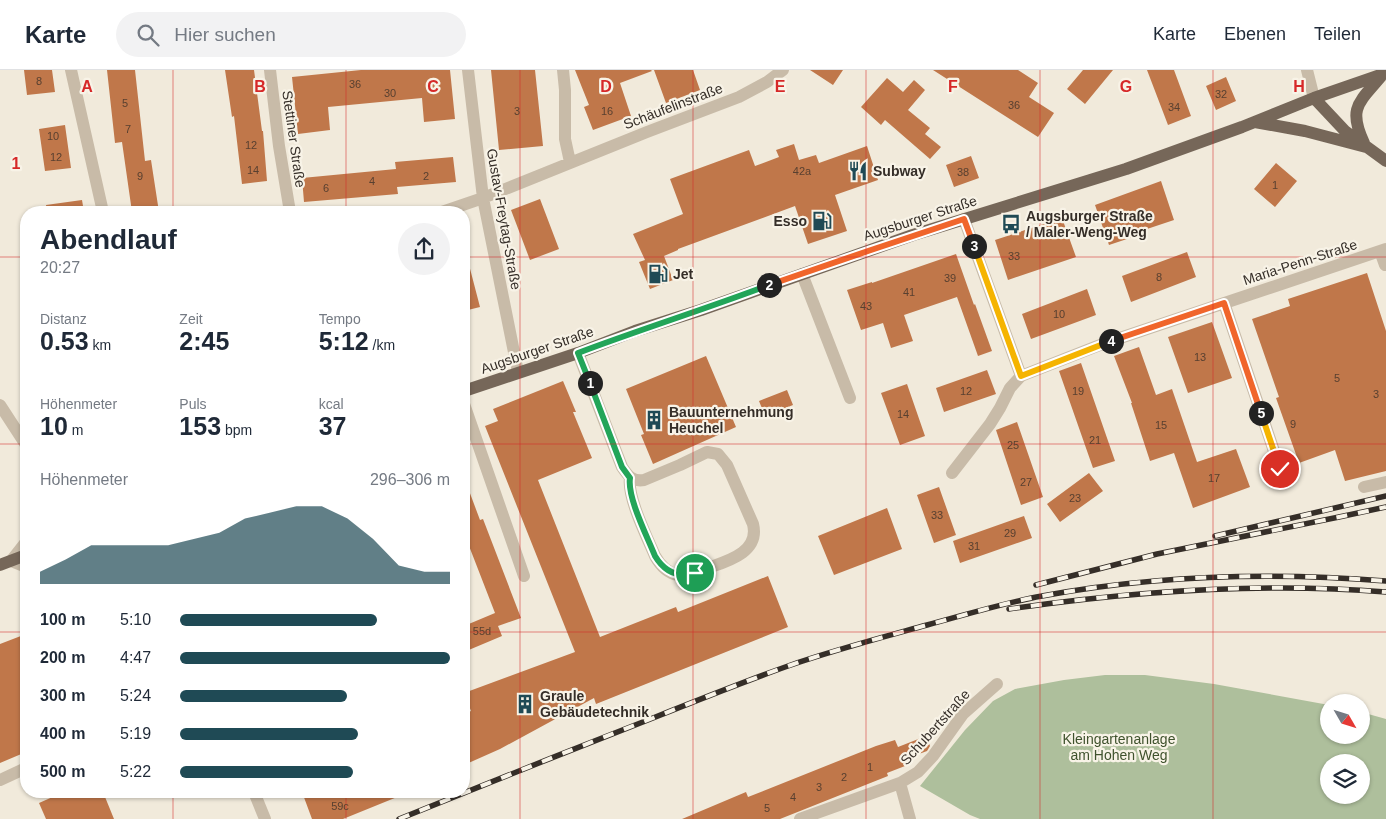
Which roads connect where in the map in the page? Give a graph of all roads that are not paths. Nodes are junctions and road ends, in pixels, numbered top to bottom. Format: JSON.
{"nodes":[{"id":1,"x":71,"y":70,"type":"edge"},
{"id":2,"x":270,"y":70,"type":"edge"},
{"id":3,"x":468,"y":70,"type":"edge"},
{"id":4,"x":563,"y":70,"type":"edge"},
{"id":5,"x":783,"y":70,"type":"edge"},
{"id":6,"x":1306,"y":70,"type":"edge"},
{"id":7,"x":1384,"y":74,"type":"edge"},
{"id":8,"x":1314,"y":98,"type":"junction"},
{"id":9,"x":1255,"y":122,"type":"junction"},
{"id":10,"x":1366,"y":147,"type":"junction"},
{"id":11,"x":1386,"y":161,"type":"edge"},
{"id":12,"x":570,"y":162,"type":"junction"},
{"id":13,"x":483,"y":198,"type":"junction"},
{"id":14,"x":102,"y":206,"type":"edge"},
{"id":15,"x":289,"y":206,"type":"edge"},
{"id":16,"x":460,"y":206,"type":"edge"},
{"id":17,"x":964,"y":219,"type":"junction"},
{"id":18,"x":1383,"y":250,"type":"edge"},
{"id":19,"x":1385,"y":265,"type":"edge"},
{"id":20,"x":802,"y":274,"type":"junction"},
{"id":21,"x":1224,"y":303,"type":"junction"},
{"id":22,"x":578,"y":353,"type":"junction"},
{"id":23,"x":518,"y":372,"type":"junction"},
{"id":24,"x":1021,"y":376,"type":"junction"},
{"id":25,"x":470,"y":389,"type":"edge"},
{"id":26,"x":850,"y":398,"type":"dead end"},
{"id":27,"x":0,"y":405,"type":"edge"},
{"id":28,"x":470,"y":421,"type":"edge"},
{"id":29,"x":20,"y":436,"type":"edge"},
{"id":30,"x":1280,"y":469,"type":"dead end"},
{"id":31,"x":952,"y":473,"type":"dead end"},
{"id":32,"x":630,"y":478,"type":"junction"},
{"id":33,"x":1386,"y":482,"type":"edge"},
{"id":34,"x":1364,"y":487,"type":"dead end"},
{"id":35,"x":20,"y":548,"type":"edge"},
{"id":36,"x":20,"y":557,"type":"edge"},
{"id":37,"x":5,"y":563,"type":"edge"},
{"id":38,"x":20,"y":566,"type":"edge"},
{"id":39,"x":524,"y":576,"type":"dead end"},
{"id":40,"x":997,"y":684,"type":"dead end"},
{"id":41,"x":20,"y":771,"type":"edge"},
{"id":42,"x":0,"y":780,"type":"edge"},
{"id":43,"x":900,"y":783,"type":"junction"},
{"id":44,"x":256,"y":798,"type":"edge"},
{"id":45,"x":264,"y":819,"type":"edge"},
{"id":46,"x":800,"y":819,"type":"edge"},
{"id":47,"x":910,"y":819,"type":"edge"}],
"edges":[{"from":1,"to":14,"type":"street"},
{"from":2,"to":15,"type":"street","name":"Stettiner Straße"},
{"from":3,"to":13,"type":"street","name":"Gustav-Freytag-Straße"},
{"from":4,"to":12,"type":"street"},
{"from":5,"to":12,"type":"street","name":"Schäufelinstraße"},
{"from":6,"to":8,"type":"street"},
{"from":7,"to":8,"type":"main road","name":"Augsburger Straße"},
{"from":7,"to":10,"type":"main road"},
{"from":8,"to":9,"type":"main road","name":"Augsburger Straße"},
{"from":8,"to":10,"type":"main road"},
{"from":9,"to":10,"type":"main road"},
{"from":9,"to":17,"type":"main road","name":"Augsburger Straße"},
{"from":10,"to":11,"type":"main road"},
{"from":12,"to":13,"type":"street","name":"Schäufelinstraße"},
{"from":13,"to":16,"type":"street","name":"Schäufelinstraße"},
{"from":13,"to":23,"type":"street","name":"Gustav-Freytag-Straße"},
{"from":17,"to":20,"type":"main road","name":"Augsburger Straße"},
{"from":17,"to":24,"type":"street"},
{"from":18,"to":19,"type":"street"},
{"from":18,"to":21,"type":"street","name":"Maria-Penn-Straße"},
{"from":20,"to":22,"type":"main road","name":"Augsburger Straße"},
{"from":20,"to":26,"type":"street"},
{"from":21,"to":24,"type":"street","name":"Maria-Penn-Straße"},
{"from":21,"to":30,"type":"street"},
{"from":22,"to":23,"type":"main road","name":"Augsburger Straße"},
{"from":22,"to":32,"type":"street"},
{"from":23,"to":25,"type":"main road","name":"Augsburger Straße"},
{"from":24,"to":31,"type":"street"},
{"from":27,"to":29,"type":"street"},
{"from":28,"to":39,"type":"street"},
{"from":32,"to":32,"type":"street"},
{"from":33,"to":34,"type":"street"},
{"from":35,"to":37,"type":"street"},
{"from":36,"to":37,"type":"main road"},
{"from":37,"to":38,"type":"street"},
{"from":40,"to":43,"type":"street","name":"Schubertstraße"},
{"from":41,"to":42,"type":"street"},
{"from":43,"to":46,"type":"street"},
{"from":43,"to":47,"type":"street","name":"Schubertstraße"},
{"from":44,"to":45,"type":"street"}]}
